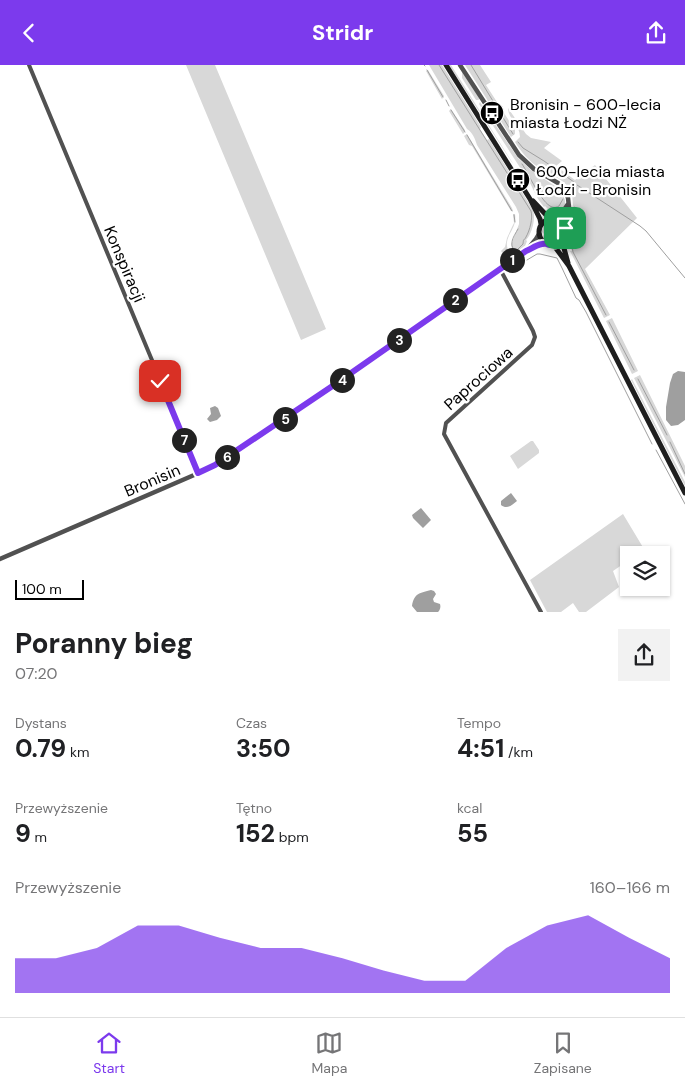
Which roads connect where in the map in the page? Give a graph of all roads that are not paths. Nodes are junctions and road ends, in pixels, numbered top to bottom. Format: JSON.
{"nodes":[{"id":1,"x":29,"y":65,"type":"edge"},
{"id":2,"x":446,"y":65,"type":"edge"},
{"id":3,"x":460,"y":65,"type":"edge"},
{"id":4,"x":530,"y":199,"type":"junction"},
{"id":5,"x":568,"y":203,"type":"junction"},
{"id":6,"x":552,"y":218,"type":"junction"},
{"id":7,"x":541,"y":224,"type":"junction"},
{"id":8,"x":564,"y":225,"type":"junction"},
{"id":9,"x":538,"y":234,"type":"junction"},
{"id":10,"x":562,"y":241,"type":"junction"},
{"id":11,"x":548,"y":244,"type":"junction"},
{"id":12,"x":526,"y":251,"type":"junction"},
{"id":13,"x":569,"y":266,"type":"junction"},
{"id":14,"x":500,"y":269,"type":"junction"},
{"id":15,"x":198,"y":473,"type":"junction"},
{"id":16,"x":685,"y":493,"type":"edge"},
{"id":17,"x":0,"y":559,"type":"edge"},
{"id":18,"x":541,"y":612,"type":"edge"}],
"edges":[{"from":1,"to":15,"type":"street","name":"Konspiracji"},
{"from":2,"to":4,"type":"main road"},
{"from":3,"to":5,"type":"street"},
{"from":4,"to":6,"type":"main road"},
{"from":4,"to":7,"type":"main road"},
{"from":5,"to":6,"type":"street"},
{"from":5,"to":8,"type":"street"},
{"from":6,"to":7,"type":"main road"},
{"from":6,"to":8,"type":"main road"},
{"from":7,"to":9,"type":"main road"},
{"from":8,"to":10,"type":"main road"},
{"from":9,"to":11,"type":"main road"},
{"from":9,"to":12,"type":"street","name":"Bronisin"},
{"from":10,"to":11,"type":"main road"},
{"from":10,"to":13,"type":"main road"},
{"from":11,"to":12,"type":"street","name":"Bronisin"},
{"from":11,"to":13,"type":"main road"},
{"from":12,"to":14,"type":"street","name":"Bronisin"},
{"from":13,"to":16,"type":"main road"},
{"from":14,"to":15,"type":"street","name":"Bronisin"},
{"from":14,"to":18,"type":"street","name":"Paprociowa"},
{"from":15,"to":17,"type":"street","name":"Bronisin"}]}
